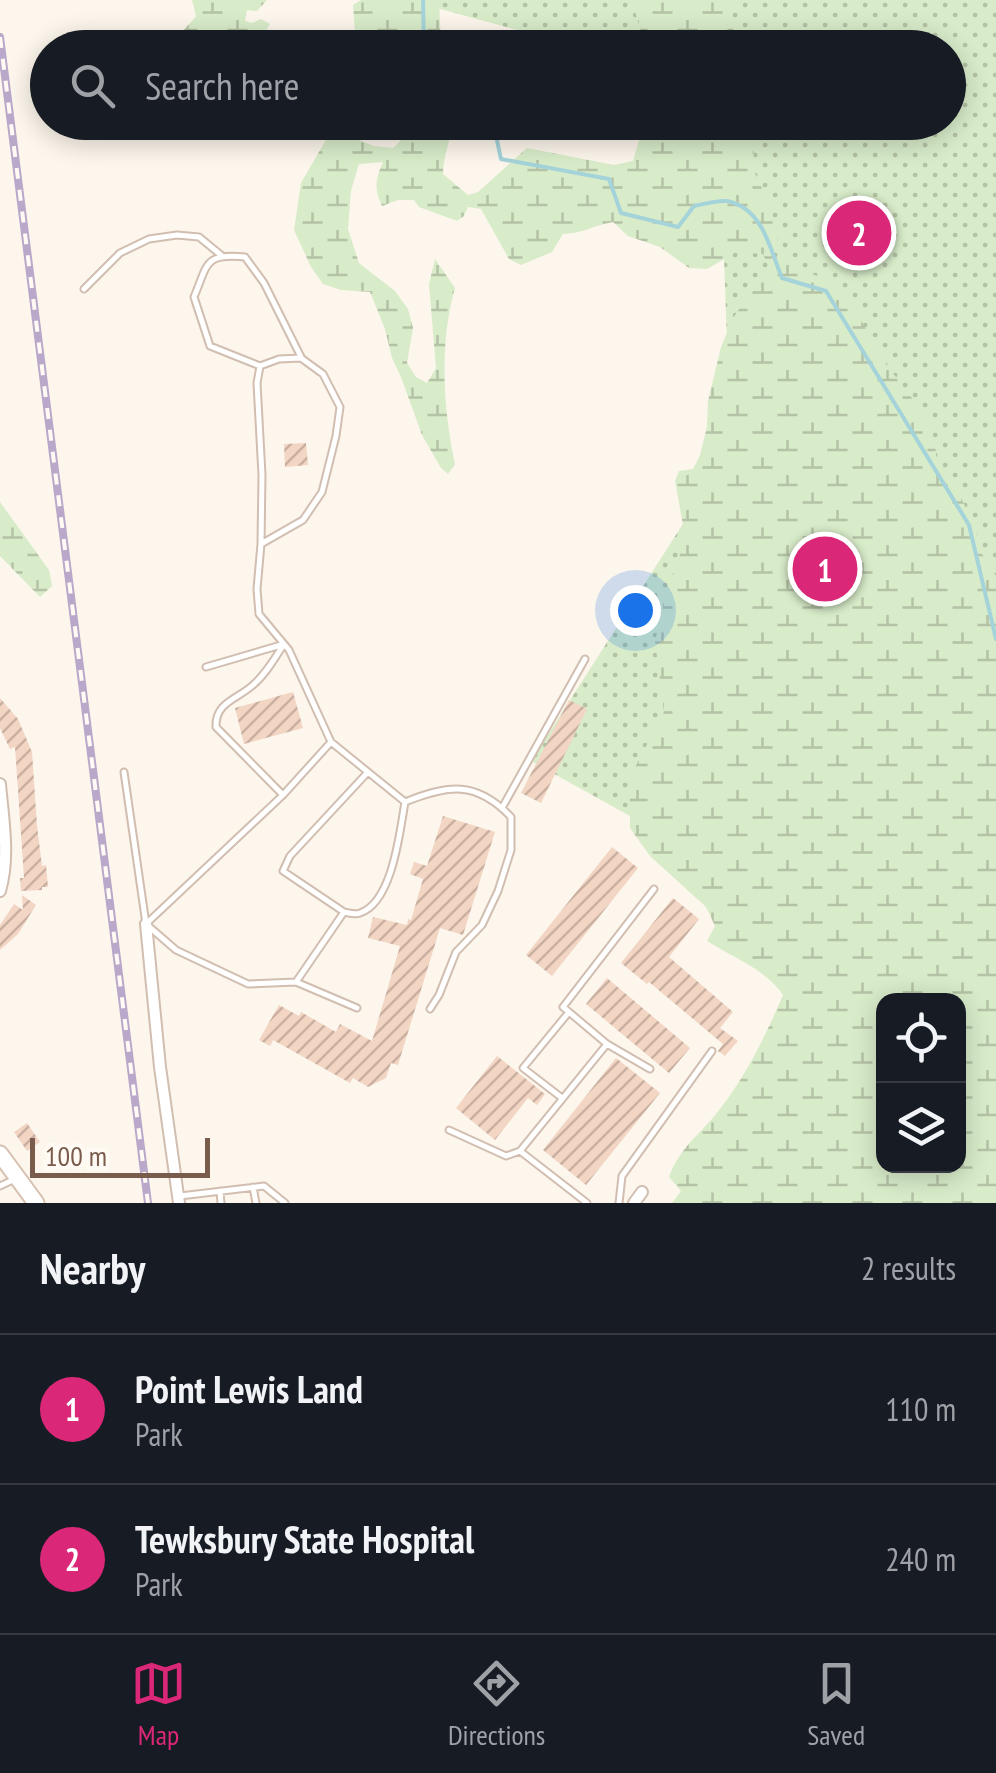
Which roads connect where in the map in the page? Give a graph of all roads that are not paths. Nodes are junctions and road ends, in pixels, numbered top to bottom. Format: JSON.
{"nodes":[{"id":1,"x":221,"y":255,"type":"junction"},
{"id":2,"x":84,"y":289,"type":"dead end"},
{"id":3,"x":302,"y":358,"type":"junction"},
{"id":4,"x":260,"y":366,"type":"junction"},
{"id":5,"x":261,"y":544,"type":"junction"},
{"id":6,"x":284,"y":644,"type":"junction"},
{"id":7,"x":585,"y":659,"type":"dead end"},
{"id":8,"x":206,"y":668,"type":"dead end"},
{"id":9,"x":331,"y":742,"type":"junction"},
{"id":10,"x":124,"y":772,"type":"dead end"},
{"id":11,"x":368,"y":772,"type":"junction"},
{"id":12,"x":0,"y":784,"type":"edge"},
{"id":13,"x":283,"y":795,"type":"junction"},
{"id":14,"x":405,"y":802,"type":"junction"},
{"id":15,"x":502,"y":808,"type":"junction"},
{"id":16,"x":654,"y":889,"type":"dead end"},
{"id":17,"x":0,"y":891,"type":"edge"},
{"id":18,"x":344,"y":912,"type":"junction"},
{"id":19,"x":146,"y":924,"type":"junction"},
{"id":20,"x":296,"y":982,"type":"junction"},
{"id":21,"x":357,"y":1008,"type":"dead end"},
{"id":22,"x":430,"y":1009,"type":"dead end"},
{"id":23,"x":569,"y":1012,"type":"junction"},
{"id":24,"x":607,"y":1044,"type":"junction"},
{"id":25,"x":712,"y":1051,"type":"dead end"},
{"id":26,"x":650,"y":1069,"type":"dead end"},
{"id":27,"x":563,"y":1098,"type":"junction"},
{"id":28,"x":449,"y":1130,"type":"dead end"},
{"id":29,"x":520,"y":1151,"type":"junction"},
{"id":30,"x":0,"y":1154,"type":"edge"},
{"id":31,"x":18,"y":1178,"type":"junction"},
{"id":32,"x":0,"y":1186,"type":"edge"},
{"id":33,"x":253,"y":1187,"type":"junction"},
{"id":34,"x":220,"y":1191,"type":"junction"},
{"id":35,"x":642,"y":1192,"type":"dead end"},
{"id":36,"x":179,"y":1200,"type":"edge"},
{"id":37,"x":36,"y":1203,"type":"edge"},
{"id":38,"x":221,"y":1203,"type":"edge"},
{"id":39,"x":256,"y":1203,"type":"edge"},
{"id":40,"x":285,"y":1203,"type":"edge"},
{"id":41,"x":587,"y":1203,"type":"edge"},
{"id":42,"x":619,"y":1203,"type":"edge"},
{"id":43,"x":634,"y":1203,"type":"edge"}],
"edges":[{"from":1,"to":2,"type":"lane"},
{"from":1,"to":3,"type":"lane"},
{"from":1,"to":4,"type":"lane"},
{"from":3,"to":4,"type":"lane"},
{"from":3,"to":5,"type":"lane"},
{"from":4,"to":5,"type":"lane"},
{"from":5,"to":6,"type":"lane"},
{"from":6,"to":8,"type":"lane"},
{"from":6,"to":9,"type":"lane"},
{"from":6,"to":13,"type":"lane"},
{"from":7,"to":15,"type":"lane"},
{"from":9,"to":11,"type":"lane"},
{"from":9,"to":13,"type":"lane"},
{"from":10,"to":19,"type":"lane"},
{"from":11,"to":14,"type":"lane"},
{"from":11,"to":18,"type":"lane"},
{"from":12,"to":17,"type":"street"},
{"from":13,"to":19,"type":"lane"},
{"from":14,"to":15,"type":"lane"},
{"from":14,"to":18,"type":"lane"},
{"from":15,"to":22,"type":"lane"},
{"from":16,"to":23,"type":"lane"},
{"from":18,"to":20,"type":"lane"},
{"from":19,"to":20,"type":"lane"},
{"from":19,"to":36,"type":"street"},
{"from":20,"to":21,"type":"lane"},
{"from":23,"to":24,"type":"lane"},
{"from":23,"to":27,"type":"lane"},
{"from":24,"to":26,"type":"lane"},
{"from":24,"to":27,"type":"lane"},
{"from":25,"to":42,"type":"lane"},
{"from":27,"to":29,"type":"lane"},
{"from":28,"to":29,"type":"lane"},
{"from":29,"to":41,"type":"lane"},
{"from":30,"to":31,"type":"main road"},
{"from":31,"to":32,"type":"lane"},
{"from":31,"to":37,"type":"main road"},
{"from":33,"to":34,"type":"lane"},
{"from":33,"to":39,"type":"lane"},
{"from":33,"to":40,"type":"lane"},
{"from":34,"to":36,"type":"lane"},
{"from":34,"to":38,"type":"lane"},
{"from":35,"to":43,"type":"street"}]}
